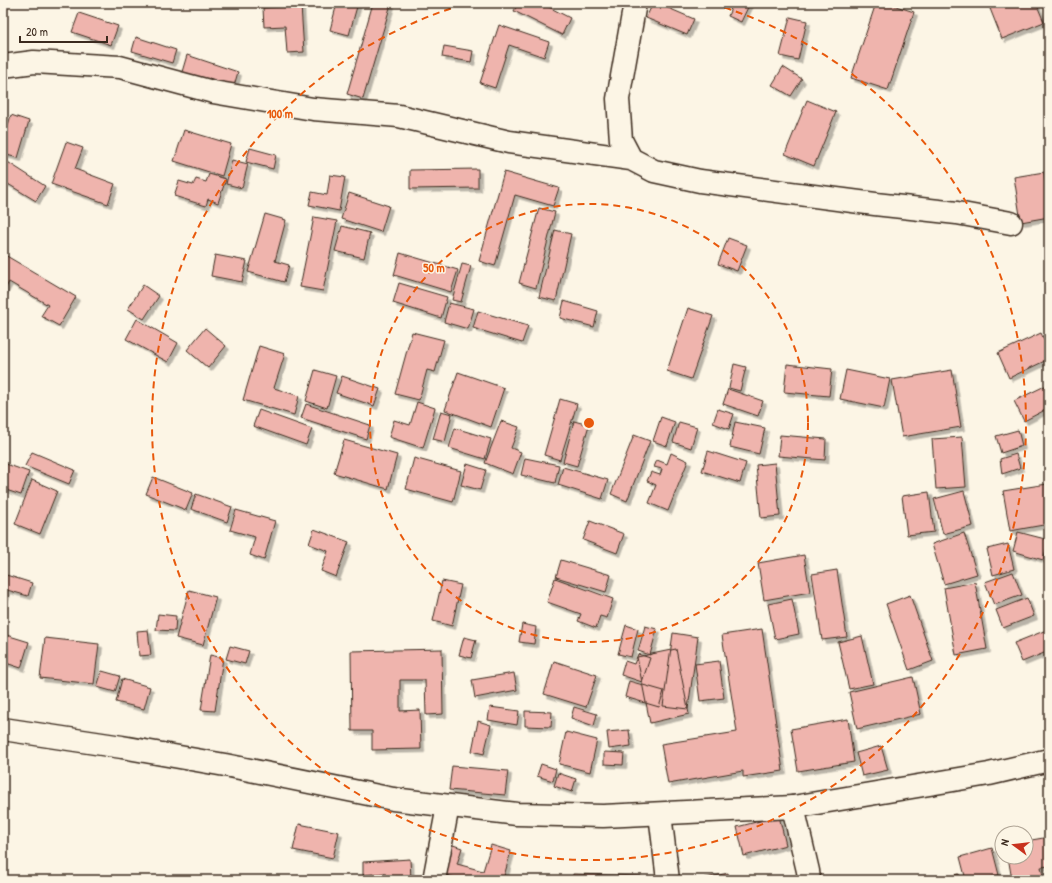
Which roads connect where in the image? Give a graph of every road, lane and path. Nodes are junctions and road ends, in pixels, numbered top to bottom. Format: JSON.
{"nodes":[{"id":1,"x":635,"y":3,"type":"edge"},
{"id":2,"x":3,"y":66,"type":"edge"},
{"id":3,"x":631,"y":159,"type":"junction"},
{"id":4,"x":1011,"y":223,"type":"dead end"},
{"id":5,"x":3,"y":729,"type":"edge"},
{"id":6,"x":1049,"y":760,"type":"edge"},
{"id":7,"x":448,"y":806,"type":"junction"},
{"id":8,"x":793,"y":807,"type":"junction"},
{"id":9,"x":660,"y":814,"type":"junction"},
{"id":10,"x":434,"y":880,"type":"edge"},
{"id":11,"x":668,"y":880,"type":"edge"},
{"id":12,"x":809,"y":880,"type":"edge"}],
"edges":[{"from":1,"to":3,"type":"street"},
{"from":2,"to":3,"type":"street"},
{"from":3,"to":4,"type":"street"},
{"from":5,"to":7,"type":"street"},
{"from":6,"to":8,"type":"street"},
{"from":7,"to":9,"type":"street"},
{"from":7,"to":10,"type":"street"},
{"from":8,"to":9,"type":"street"},
{"from":8,"to":12,"type":"street"},
{"from":9,"to":11,"type":"street"}]}
